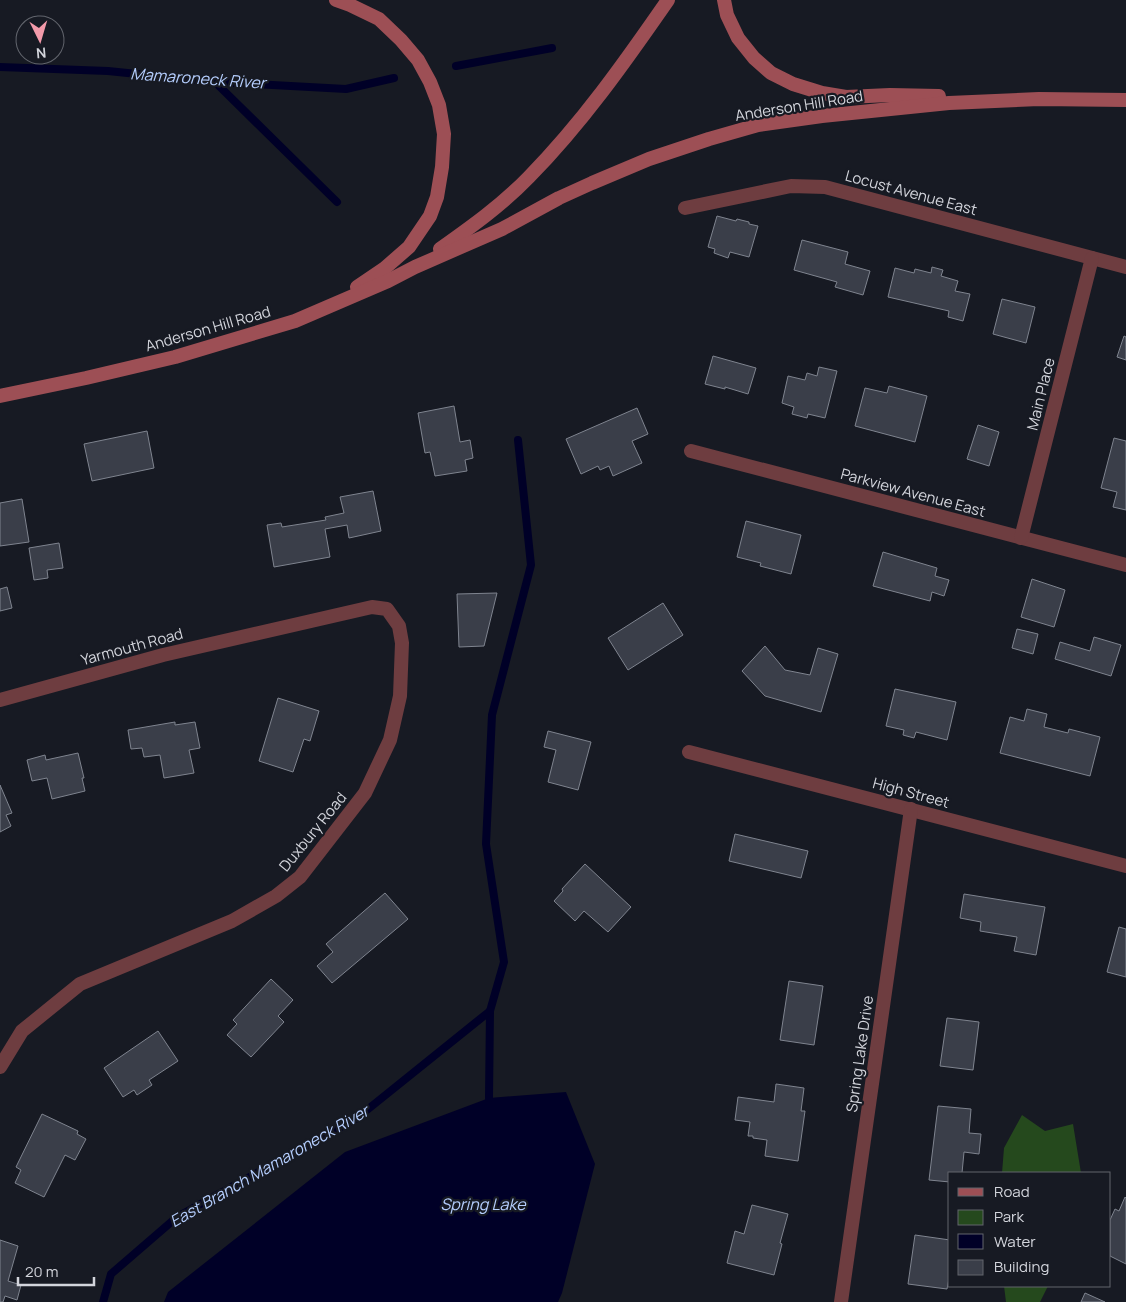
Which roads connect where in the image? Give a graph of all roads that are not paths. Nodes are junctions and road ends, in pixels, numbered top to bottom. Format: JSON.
{"nodes":[{"id":1,"x":336,"y":0,"type":"edge"},
{"id":2,"x":668,"y":0,"type":"edge"},
{"id":3,"x":724,"y":0,"type":"edge"},
{"id":4,"x":1039,"y":99,"type":"junction"},
{"id":5,"x":1126,"y":100,"type":"edge"},
{"id":6,"x":685,"y":208,"type":"dead end"},
{"id":7,"x":1092,"y":258,"type":"junction"},
{"id":8,"x":415,"y":267,"type":"junction"},
{"id":9,"x":1126,"y":267,"type":"edge"},
{"id":10,"x":333,"y":304,"type":"junction"},
{"id":11,"x":0,"y":396,"type":"edge"},
{"id":12,"x":691,"y":451,"type":"dead end"},
{"id":13,"x":1021,"y":538,"type":"junction"},
{"id":14,"x":1126,"y":565,"type":"edge"},
{"id":15,"x":273,"y":630,"type":"joint"},
{"id":16,"x":0,"y":700,"type":"edge"},
{"id":17,"x":689,"y":752,"type":"dead end"},
{"id":18,"x":911,"y":810,"type":"junction"},
{"id":19,"x":1126,"y":866,"type":"edge"},
{"id":20,"x":0,"y":1067,"type":"edge"},
{"id":21,"x":841,"y":1302,"type":"edge"}],
"edges":[{"from":1,"to":10,"type":"main road"},
{"from":2,"to":8,"type":"main road","name":"Anderson Hill Road"},
{"from":3,"to":4,"type":"main road"},
{"from":4,"to":5,"type":"main road","name":"Anderson Hill Road"},
{"from":4,"to":8,"type":"main road","name":"Anderson Hill Road"},
{"from":6,"to":7,"type":"street","name":"Locust Avenue East"},
{"from":7,"to":9,"type":"street","name":"Locust Avenue East"},
{"from":7,"to":13,"type":"street","name":"Main Place"},
{"from":8,"to":10,"type":"main road","name":"Anderson Hill Road"},
{"from":10,"to":11,"type":"main road","name":"Anderson Hill Road"},
{"from":12,"to":13,"type":"street","name":"Parkview Avenue East"},
{"from":13,"to":14,"type":"street","name":"Parkview Avenue East"},
{"from":15,"to":16,"type":"street","name":"Yarmouth Road"},
{"from":15,"to":20,"type":"street","name":"Duxbury Road"},
{"from":17,"to":18,"type":"street","name":"High Street"},
{"from":18,"to":19,"type":"street","name":"High Street"},
{"from":18,"to":21,"type":"street","name":"Spring Lake Drive"}]}
